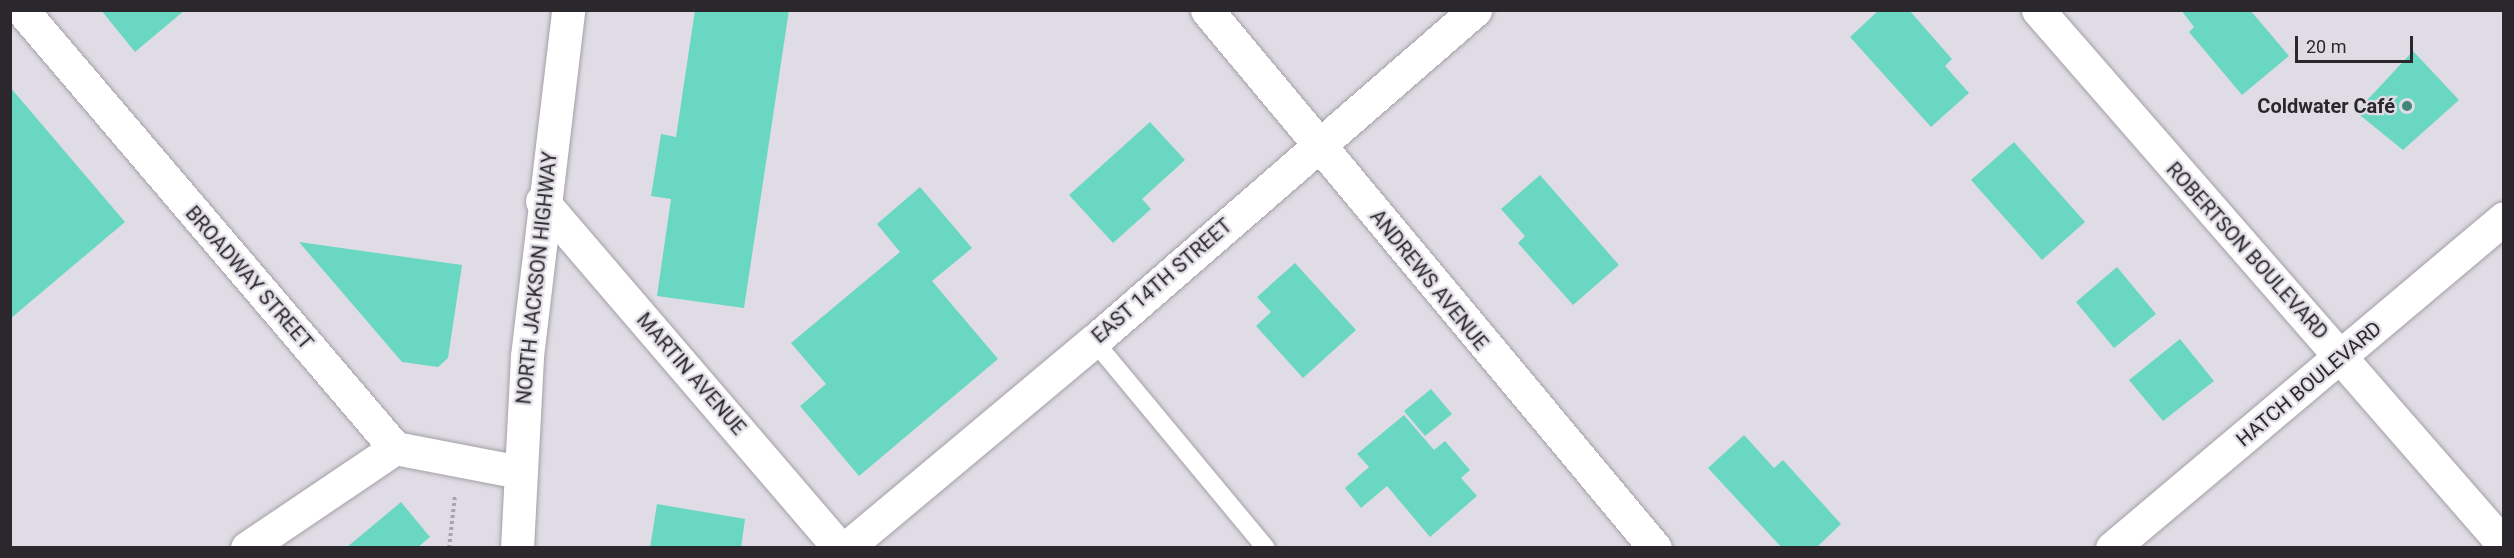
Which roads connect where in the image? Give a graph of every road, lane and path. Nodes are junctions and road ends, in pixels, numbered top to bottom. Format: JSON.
{"nodes":[{"id":1,"x":21,"y":10,"type":"edge"},
{"id":2,"x":568,"y":10,"type":"edge"},
{"id":3,"x":1207,"y":10,"type":"edge"},
{"id":4,"x":1474,"y":10,"type":"edge"},
{"id":5,"x":2037,"y":10,"type":"edge"},
{"id":6,"x":1318,"y":145,"type":"junction"},
{"id":7,"x":542,"y":201,"type":"junction"},
{"id":8,"x":2504,"y":218,"type":"edge"},
{"id":9,"x":1094,"y":341,"type":"junction"},
{"id":10,"x":2343,"y":357,"type":"junction"},
{"id":11,"x":395,"y":448,"type":"junction"},
{"id":12,"x":458,"y":462,"type":"junction"},
{"id":13,"x":520,"y":472,"type":"junction"},
{"id":14,"x":2504,"y":545,"type":"edge"},
{"id":15,"x":247,"y":548,"type":"edge"},
{"id":16,"x":449,"y":548,"type":"edge"},
{"id":17,"x":517,"y":548,"type":"edge"},
{"id":18,"x":839,"y":548,"type":"edge"},
{"id":19,"x":846,"y":548,"type":"edge"},
{"id":20,"x":1266,"y":548,"type":"edge"},
{"id":21,"x":1655,"y":548,"type":"edge"},
{"id":22,"x":2112,"y":548,"type":"edge"}],
"edges":[{"from":1,"to":11,"type":"street","name":"BROADWAY STREET"},
{"from":2,"to":7,"type":"street","name":"NORTH JACKSON HIGHWAY"},
{"from":3,"to":6,"type":"street","name":"ANDREWS AVENUE"},
{"from":4,"to":6,"type":"street","name":"EAST 14TH STREET"},
{"from":5,"to":10,"type":"street","name":"ROBERTSON BOULEVARD"},
{"from":6,"to":9,"type":"street","name":"EAST 14TH STREET"},
{"from":6,"to":21,"type":"street","name":"ANDREWS AVENUE"},
{"from":7,"to":13,"type":"street","name":"NORTH JACKSON HIGHWAY"},
{"from":7,"to":18,"type":"street","name":"MARTIN AVENUE"},
{"from":8,"to":10,"type":"street","name":"HATCH BOULEVARD"},
{"from":9,"to":19,"type":"street","name":"EAST 14TH STREET"},
{"from":9,"to":20,"type":"lane"},
{"from":10,"to":14,"type":"street","name":"ROBERTSON BOULEVARD"},
{"from":10,"to":22,"type":"street","name":"HATCH BOULEVARD"},
{"from":11,"to":12,"type":"street"},
{"from":11,"to":15,"type":"street"},
{"from":12,"to":13,"type":"street"},
{"from":12,"to":16,"type":"path"},
{"from":13,"to":17,"type":"street","name":"NORTH JACKSON HIGHWAY"}]}
